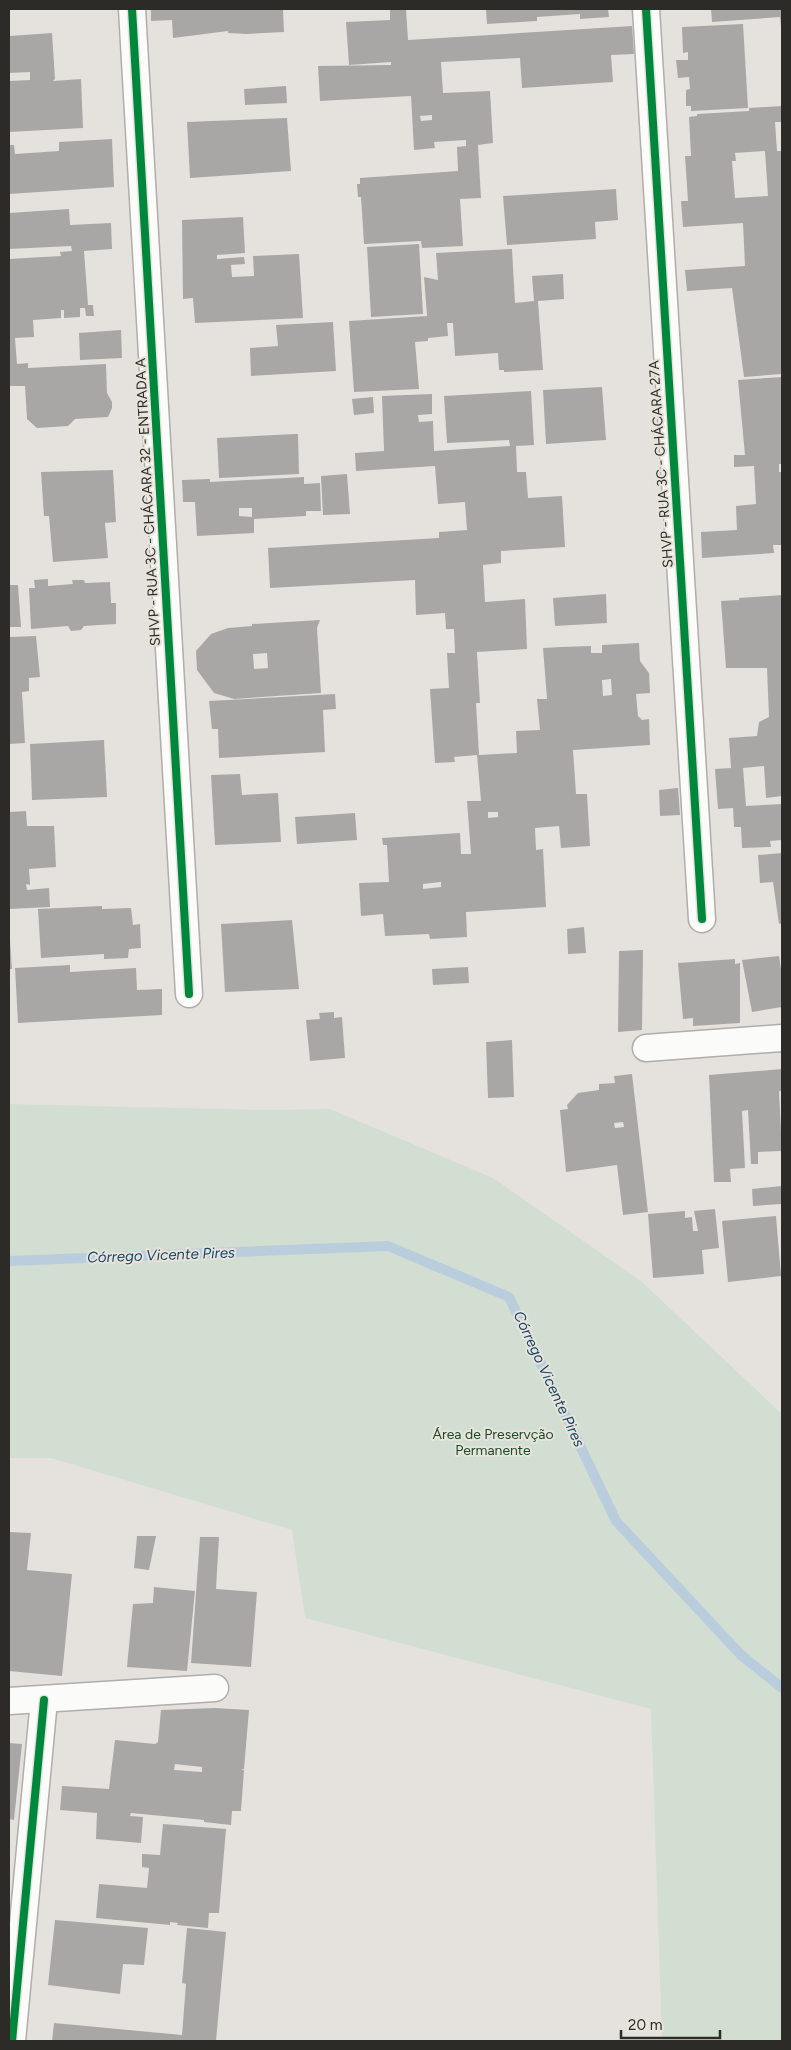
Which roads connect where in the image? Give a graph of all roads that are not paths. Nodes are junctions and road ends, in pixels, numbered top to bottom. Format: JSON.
{"nodes":[{"id":1,"x":132,"y":9,"type":"edge"},
{"id":2,"x":646,"y":9,"type":"edge"},
{"id":3,"x":702,"y":919,"type":"dead end"},
{"id":4,"x":189,"y":994,"type":"dead end"},
{"id":5,"x":782,"y":1038,"type":"edge"},
{"id":6,"x":646,"y":1048,"type":"dead end"},
{"id":7,"x":216,"y":1688,"type":"dead end"},
{"id":8,"x":44,"y":1700,"type":"junction"},
{"id":9,"x":9,"y":1701,"type":"edge"},
{"id":10,"x":12,"y":2041,"type":"edge"}],
"edges":[{"from":1,"to":4,"type":"street","name":"SHVP - RUA 3C - CHÁCARA 32 - ENTRADA A"},
{"from":2,"to":3,"type":"street","name":"SHVP - RUA 3C - CHÁCARA 27A"},
{"from":5,"to":6,"type":"street"},
{"from":7,"to":8,"type":"street"},
{"from":8,"to":9,"type":"street"},
{"from":8,"to":10,"type":"street"}]}
